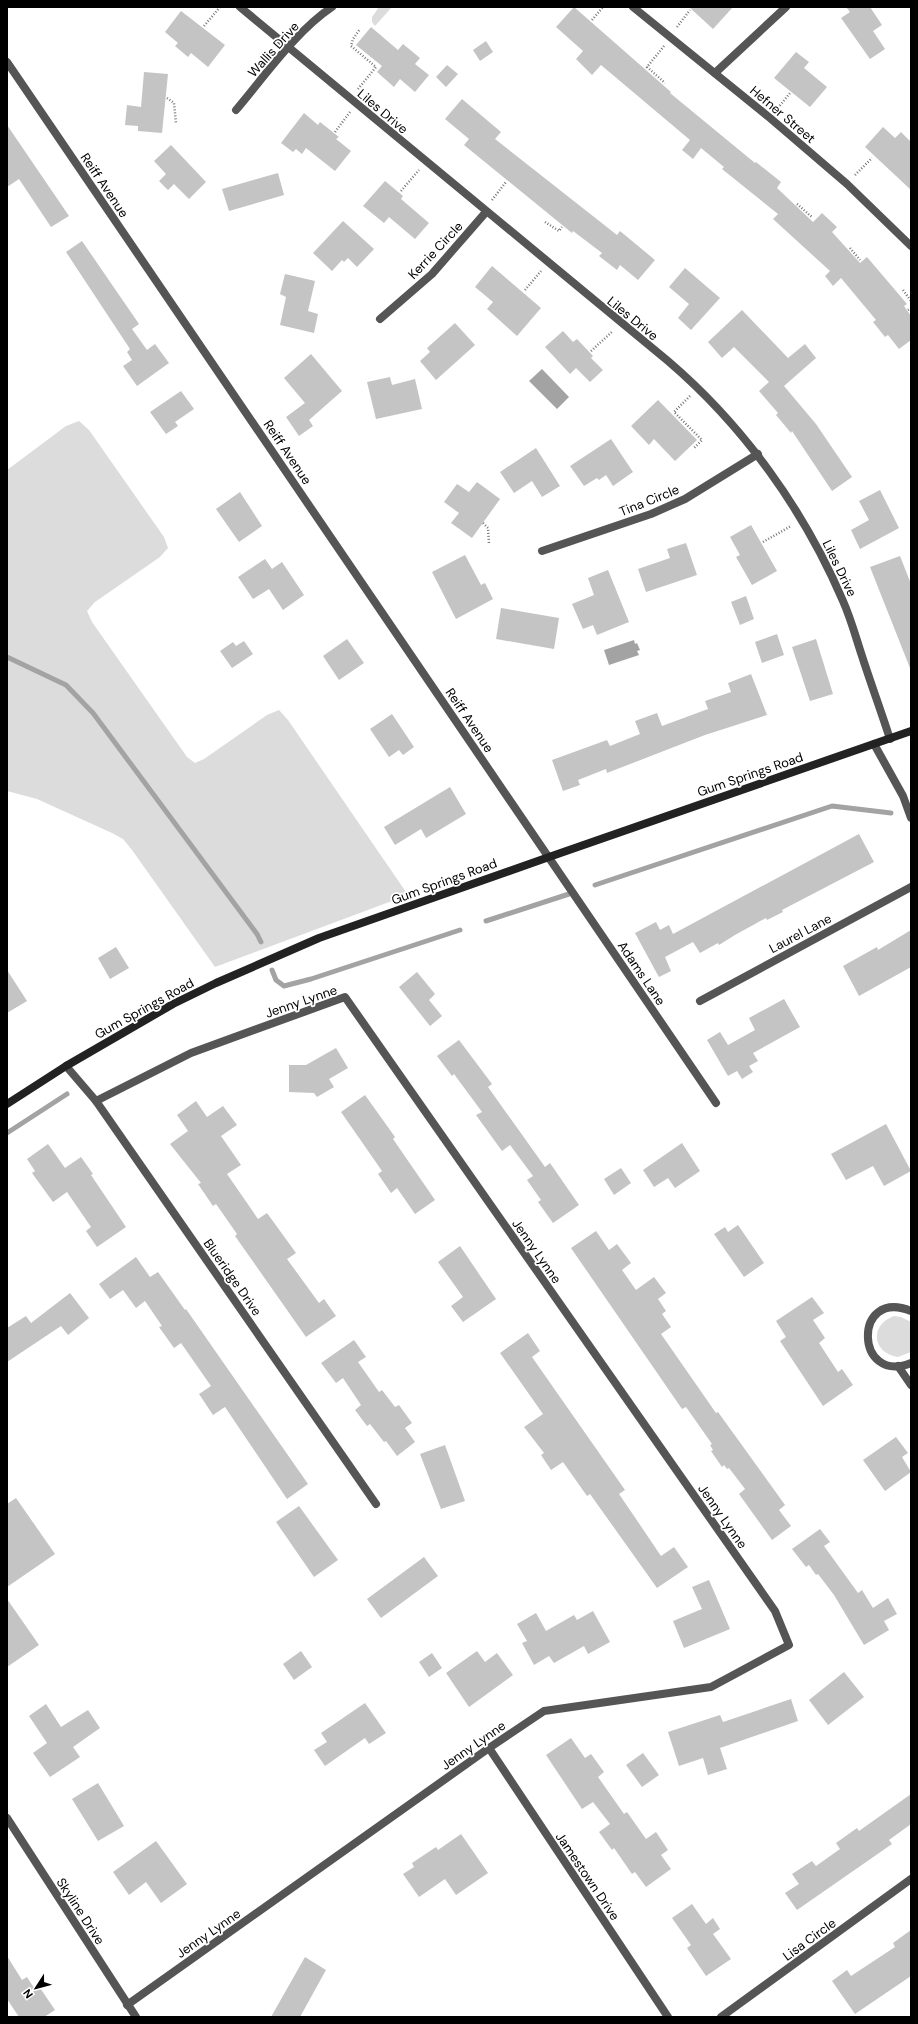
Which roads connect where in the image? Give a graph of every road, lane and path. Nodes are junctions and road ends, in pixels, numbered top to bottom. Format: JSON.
{"nodes":[{"id":1,"x":220,"y":7,"type":"edge"},
{"id":2,"x":240,"y":7,"type":"edge"},
{"id":3,"x":332,"y":7,"type":"edge"},
{"id":4,"x":603,"y":7,"type":"edge"},
{"id":5,"x":633,"y":7,"type":"edge"},
{"id":6,"x":786,"y":7,"type":"edge"},
{"id":7,"x":690,"y":10,"type":"dead end"},
{"id":8,"x":592,"y":20,"type":"dead end"},
{"id":9,"x":204,"y":26,"type":"dead end"},
{"id":10,"x":360,"y":29,"type":"dead end"},
{"id":11,"x":670,"y":38,"type":"junction"},
{"id":12,"x":288,"y":48,"type":"junction"},
{"id":13,"x":7,"y":62,"type":"edge"},
{"id":14,"x":715,"y":73,"type":"junction"},
{"id":15,"x":665,"y":83,"type":"dead end"},
{"id":16,"x":790,"y":93,"type":"dead end"},
{"id":17,"x":167,"y":98,"type":"dead end"},
{"id":18,"x":354,"y":102,"type":"junction"},
{"id":19,"x":236,"y":110,"type":"dead end"},
{"id":20,"x":770,"y":118,"type":"junction"},
{"id":21,"x":176,"y":123,"type":"dead end"},
{"id":22,"x":335,"y":132,"type":"dead end"},
{"id":23,"x":872,"y":158,"type":"dead end"},
{"id":24,"x":426,"y":162,"type":"junction"},
{"id":25,"x":506,"y":182,"type":"dead end"},
{"id":26,"x":847,"y":184,"type":"junction"},
{"id":27,"x":401,"y":191,"type":"dead end"},
{"id":28,"x":797,"y":204,"type":"dead end"},
{"id":29,"x":485,"y":211,"type":"junction"},
{"id":30,"x":812,"y":217,"type":"dead end"},
{"id":31,"x":545,"y":222,"type":"dead end"},
{"id":32,"x":562,"y":227,"type":"dead end"},
{"id":33,"x":909,"y":240,"type":"edge"},
{"id":34,"x":850,"y":248,"type":"dead end"},
{"id":35,"x":860,"y":260,"type":"dead end"},
{"id":36,"x":548,"y":263,"type":"junction"},
{"id":37,"x":525,"y":290,"type":"dead end"},
{"id":38,"x":903,"y":290,"type":"dead end"},
{"id":39,"x":911,"y":301,"type":"edge"},
{"id":40,"x":911,"y":308,"type":"edge"},
{"id":41,"x":908,"y":310,"type":"dead end"},
{"id":42,"x":380,"y":319,"type":"dead end"},
{"id":43,"x":620,"y":323,"type":"junction"},
{"id":44,"x":592,"y":351,"type":"dead end"},
{"id":45,"x":698,"y":388,"type":"junction"},
{"id":46,"x":693,"y":449,"type":"dead end"},
{"id":47,"x":758,"y":454,"type":"junction"},
{"id":48,"x":802,"y":520,"type":"junction"},
{"id":49,"x":483,"y":523,"type":"dead end"},
{"id":50,"x":763,"y":542,"type":"dead end"},
{"id":51,"x":489,"y":544,"type":"dead end"},
{"id":52,"x":542,"y":552,"type":"dead end"},
{"id":53,"x":911,"y":731,"type":"edge"},
{"id":54,"x":890,"y":739,"type":"junction"},
{"id":55,"x":874,"y":744,"type":"junction"},
{"id":56,"x":911,"y":818,"type":"edge"},
{"id":57,"x":549,"y":856,"type":"junction"},
{"id":58,"x":911,"y":887,"type":"edge"},
{"id":59,"x":700,"y":1001,"type":"dead end"},
{"id":60,"x":66,"y":1066,"type":"junction"},
{"id":61,"x":96,"y":1101,"type":"junction"},
{"id":62,"x":7,"y":1104,"type":"edge"},
{"id":63,"x":716,"y":1104,"type":"dead end"},
{"id":64,"x":911,"y":1310,"type":"edge"},
{"id":65,"x":911,"y":1363,"type":"edge"},
{"id":66,"x":898,"y":1366,"type":"junction"},
{"id":67,"x":911,"y":1385,"type":"edge"},
{"id":68,"x":376,"y":1504,"type":"dead end"},
{"id":69,"x":489,"y":1748,"type":"junction"},
{"id":70,"x":7,"y":1818,"type":"edge"},
{"id":71,"x":911,"y":1880,"type":"edge"},
{"id":72,"x":127,"y":2005,"type":"junction"},
{"id":73,"x":136,"y":2017,"type":"edge"},
{"id":74,"x":668,"y":2017,"type":"edge"},
{"id":75,"x":722,"y":2017,"type":"edge"}],
"edges":[{"from":1,"to":9,"type":"path"},
{"from":2,"to":12,"type":"street","name":"Liles Drive"},
{"from":3,"to":12,"type":"street","name":"Wallis Drive"},
{"from":4,"to":8,"type":"path"},
{"from":5,"to":11,"type":"street","name":"Hefner Street"},
{"from":6,"to":14,"type":"street"},
{"from":7,"to":11,"type":"path"},
{"from":10,"to":18,"type":"path"},
{"from":11,"to":14,"type":"street","name":"Hefner Street"},
{"from":11,"to":15,"type":"path"},
{"from":12,"to":18,"type":"street","name":"Liles Drive"},
{"from":12,"to":19,"type":"street","name":"Wallis Drive"},
{"from":13,"to":57,"type":"street","name":"Reiff Avenue"},
{"from":14,"to":20,"type":"street","name":"Hefner Street"},
{"from":16,"to":20,"type":"path"},
{"from":17,"to":21,"type":"path"},
{"from":18,"to":22,"type":"path"},
{"from":18,"to":24,"type":"street","name":"Liles Drive"},
{"from":20,"to":26,"type":"street","name":"Hefner Street"},
{"from":23,"to":26,"type":"path"},
{"from":24,"to":27,"type":"path"},
{"from":24,"to":29,"type":"street","name":"Liles Drive"},
{"from":25,"to":29,"type":"path"},
{"from":26,"to":33,"type":"street","name":"Hefner Street"},
{"from":28,"to":30,"type":"path"},
{"from":29,"to":36,"type":"street","name":"Liles Drive"},
{"from":29,"to":42,"type":"street","name":"Kerrie Circle"},
{"from":31,"to":32,"type":"path"},
{"from":34,"to":35,"type":"path"},
{"from":36,"to":37,"type":"path"},
{"from":36,"to":43,"type":"street","name":"Liles Drive"},
{"from":38,"to":39,"type":"path"},
{"from":40,"to":41,"type":"path"},
{"from":43,"to":44,"type":"path"},
{"from":43,"to":45,"type":"street","name":"Liles Drive"},
{"from":45,"to":46,"type":"path"},
{"from":45,"to":47,"type":"street","name":"Liles Drive"},
{"from":47,"to":48,"type":"street","name":"Liles Drive"},
{"from":47,"to":52,"type":"street","name":"Tina Circle"},
{"from":48,"to":50,"type":"path"},
{"from":48,"to":54,"type":"street","name":"Liles Drive"},
{"from":49,"to":51,"type":"path"},
{"from":53,"to":54,"type":"main road","name":"Gum Springs Road"},
{"from":54,"to":55,"type":"main road","name":"Gum Springs Road"},
{"from":55,"to":56,"type":"street"},
{"from":55,"to":57,"type":"main road","name":"Gum Springs Road"},
{"from":57,"to":60,"type":"main road","name":"Gum Springs Road"},
{"from":57,"to":63,"type":"street","name":"Adams Lane"},
{"from":58,"to":59,"type":"street","name":"Laurel Lane"},
{"from":60,"to":61,"type":"street","name":"Blueridge Drive"},
{"from":60,"to":62,"type":"main road","name":"Gum Springs Road"},
{"from":61,"to":68,"type":"street","name":"Blueridge Drive"},
{"from":61,"to":69,"type":"street","name":"Jenny Lynne"},
{"from":64,"to":66,"type":"street"},
{"from":65,"to":66,"type":"street"},
{"from":66,"to":67,"type":"street"},
{"from":69,"to":72,"type":"street","name":"Jenny Lynne"},
{"from":69,"to":74,"type":"street","name":"Jamestown Drive"},
{"from":70,"to":72,"type":"street","name":"Skyline Drive"},
{"from":71,"to":75,"type":"street","name":"Lisa Circle"},
{"from":72,"to":73,"type":"street","name":"Skyline Drive"}]}
